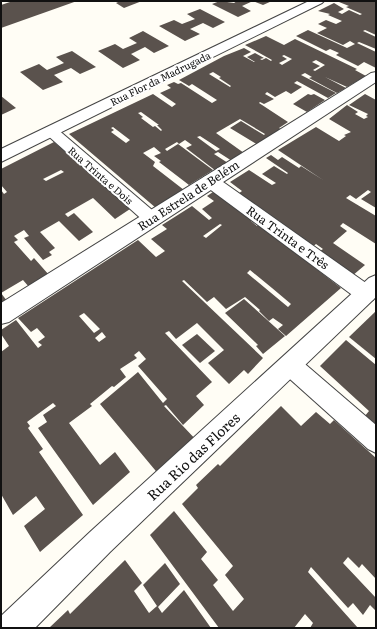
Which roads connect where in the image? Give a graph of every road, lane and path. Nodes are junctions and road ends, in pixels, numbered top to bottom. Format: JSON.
{"nodes":[{"id":1,"x":318,"y":1,"type":"edge"},
{"id":2,"x":376,"y":76,"type":"edge"},
{"id":3,"x":51,"y":131,"type":"junction"},
{"id":4,"x":1,"y":156,"type":"edge"},
{"id":5,"x":210,"y":181,"type":"junction"},
{"id":6,"x":152,"y":219,"type":"junction"},
{"id":7,"x":371,"y":289,"type":"edge"},
{"id":8,"x":1,"y":315,"type":"edge"},
{"id":9,"x":290,"y":365,"type":"junction"},
{"id":10,"x":376,"y":441,"type":"edge"},
{"id":11,"x":12,"y":628,"type":"edge"}],
"edges":[{"from":1,"to":3,"type":"street","name":"Rua Flor da Madrugada"},
{"from":2,"to":5,"type":"street","name":"Rua Estrela de Belém"},
{"from":3,"to":4,"type":"street","name":"Rua Flor da Madrugada"},
{"from":3,"to":6,"type":"street","name":"Rua Trinta e Dois"},
{"from":5,"to":6,"type":"street","name":"Rua Estrela de Belém"},
{"from":5,"to":7,"type":"street","name":"Rua Trinta e Três"},
{"from":6,"to":8,"type":"street","name":"Rua Estrela de Belém"},
{"from":7,"to":9,"type":"street","name":"Rua Rio das Flores"},
{"from":9,"to":10,"type":"street"},
{"from":9,"to":11,"type":"street","name":"Rua Rio das Flores"}]}
